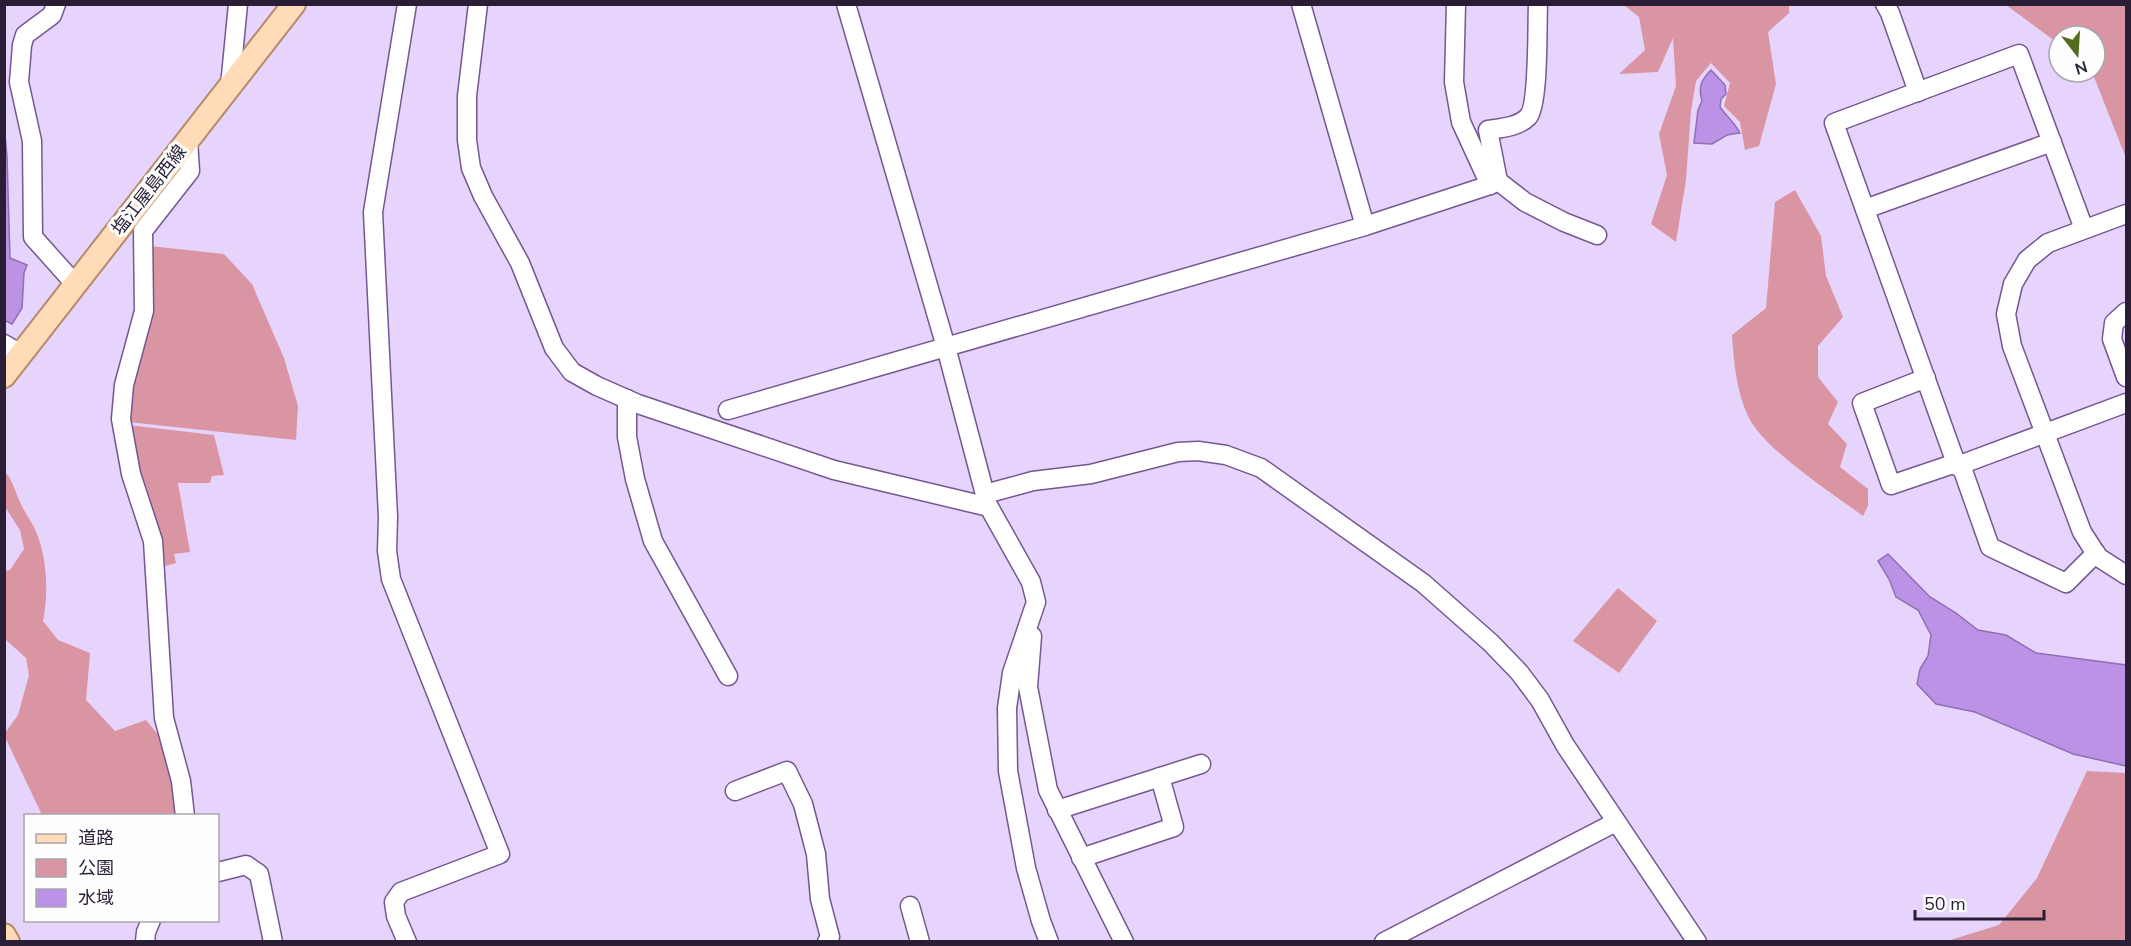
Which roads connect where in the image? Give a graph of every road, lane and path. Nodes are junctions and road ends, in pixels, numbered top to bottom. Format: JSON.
{"nodes":[{"id":1,"x":56,"y":4,"type":"edge"},
{"id":2,"x":238,"y":4,"type":"edge"},
{"id":3,"x":294,"y":4,"type":"edge"},
{"id":4,"x":407,"y":4,"type":"edge"},
{"id":5,"x":478,"y":4,"type":"edge"},
{"id":6,"x":846,"y":4,"type":"edge"},
{"id":7,"x":1301,"y":4,"type":"edge"},
{"id":8,"x":1456,"y":4,"type":"edge"},
{"id":9,"x":1538,"y":4,"type":"edge"},
{"id":10,"x":1885,"y":4,"type":"edge"},
{"id":11,"x":230,"y":86,"type":"junction"},
{"id":12,"x":1918,"y":92,"type":"junction"},
{"id":13,"x":188,"y":140,"type":"junction"},
{"id":14,"x":2052,"y":142,"type":"junction"},
{"id":15,"x":1494,"y":183,"type":"junction"},
{"id":16,"x":1864,"y":209,"type":"junction"},
{"id":17,"x":2127,"y":214,"type":"edge"},
{"id":18,"x":1365,"y":226,"type":"junction"},
{"id":19,"x":2084,"y":229,"type":"junction"},
{"id":20,"x":1597,"y":236,"type":"dead end"},
{"id":21,"x":75,"y":284,"type":"junction"},
{"id":22,"x":2127,"y":312,"type":"edge"},
{"id":23,"x":946,"y":347,"type":"junction"},
{"id":24,"x":13,"y":349,"type":"edge"},
{"id":25,"x":4,"y":376,"type":"edge"},
{"id":26,"x":2127,"y":377,"type":"edge"},
{"id":27,"x":1926,"y":378,"type":"junction"},
{"id":28,"x":627,"y":399,"type":"junction"},
{"id":29,"x":2127,"y":403,"type":"edge"},
{"id":30,"x":728,"y":410,"type":"dead end"},
{"id":31,"x":2045,"y":435,"type":"junction"},
{"id":32,"x":1959,"y":464,"type":"junction"},
{"id":33,"x":987,"y":501,"type":"junction"},
{"id":34,"x":2096,"y":553,"type":"junction"},
{"id":35,"x":2127,"y":575,"type":"edge"},
{"id":36,"x":1036,"y":602,"type":"junction"},
{"id":37,"x":728,"y":676,"type":"dead end"},
{"id":38,"x":1201,"y":764,"type":"dead end"},
{"id":39,"x":1160,"y":777,"type":"junction"},
{"id":40,"x":735,"y":791,"type":"dead end"},
{"id":41,"x":1057,"y":810,"type":"junction"},
{"id":42,"x":185,"y":814,"type":"edge"},
{"id":43,"x":1616,"y":822,"type":"junction"},
{"id":44,"x":1081,"y":858,"type":"junction"},
{"id":45,"x":219,"y":872,"type":"edge"},
{"id":46,"x":910,"y":906,"type":"dead end"},
{"id":47,"x":151,"y":922,"type":"edge"},
{"id":48,"x":4,"y":935,"type":"edge"},
{"id":49,"x":1386,"y":941,"type":"edge"},
{"id":50,"x":8,"y":942,"type":"edge"},
{"id":51,"x":145,"y":942,"type":"edge"},
{"id":52,"x":273,"y":942,"type":"edge"},
{"id":53,"x":407,"y":942,"type":"edge"},
{"id":54,"x":827,"y":942,"type":"edge"},
{"id":55,"x":920,"y":942,"type":"edge"},
{"id":56,"x":1049,"y":942,"type":"edge"},
{"id":57,"x":1124,"y":942,"type":"edge"},
{"id":58,"x":1697,"y":942,"type":"edge"}],
"edges":[{"from":1,"to":21,"type":"street"},
{"from":2,"to":11,"type":"street"},
{"from":3,"to":11,"type":"main road","name":"塩江屋島西線"},
{"from":4,"to":53,"type":"street"},
{"from":5,"to":28,"type":"street"},
{"from":6,"to":23,"type":"street"},
{"from":7,"to":18,"type":"street"},
{"from":8,"to":15,"type":"street"},
{"from":9,"to":15,"type":"street"},
{"from":10,"to":12,"type":"street"},
{"from":11,"to":13,"type":"main road","name":"塩江屋島西線"},
{"from":12,"to":14,"type":"street"},
{"from":12,"to":16,"type":"street"},
{"from":13,"to":21,"type":"main road","name":"塩江屋島西線"},
{"from":13,"to":42,"type":"street"},
{"from":14,"to":16,"type":"street"},
{"from":14,"to":19,"type":"street"},
{"from":15,"to":18,"type":"street"},
{"from":15,"to":20,"type":"street"},
{"from":16,"to":27,"type":"street"},
{"from":17,"to":19,"type":"street"},
{"from":18,"to":23,"type":"street"},
{"from":19,"to":31,"type":"street"},
{"from":21,"to":24,"type":"main road","name":"塩江屋島西線"},
{"from":22,"to":26,"type":"street"},
{"from":23,"to":30,"type":"street"},
{"from":23,"to":33,"type":"street"},
{"from":24,"to":25,"type":"main road","name":"塩江屋島西線"},
{"from":27,"to":32,"type":"street"},
{"from":27,"to":32,"type":"street"},
{"from":28,"to":33,"type":"street"},
{"from":28,"to":37,"type":"street"},
{"from":29,"to":31,"type":"street"},
{"from":31,"to":32,"type":"street"},
{"from":31,"to":34,"type":"street"},
{"from":32,"to":34,"type":"street"},
{"from":33,"to":36,"type":"street"},
{"from":33,"to":43,"type":"street"},
{"from":34,"to":35,"type":"street"},
{"from":36,"to":41,"type":"street"},
{"from":36,"to":56,"type":"street"},
{"from":38,"to":39,"type":"street"},
{"from":39,"to":41,"type":"street"},
{"from":39,"to":44,"type":"street"},
{"from":40,"to":54,"type":"street"},
{"from":41,"to":44,"type":"street"},
{"from":43,"to":49,"type":"street"},
{"from":43,"to":58,"type":"street"},
{"from":44,"to":57,"type":"street"},
{"from":45,"to":52,"type":"street"},
{"from":46,"to":55,"type":"street"},
{"from":47,"to":51,"type":"street"},
{"from":48,"to":50,"type":"main road"}]}
